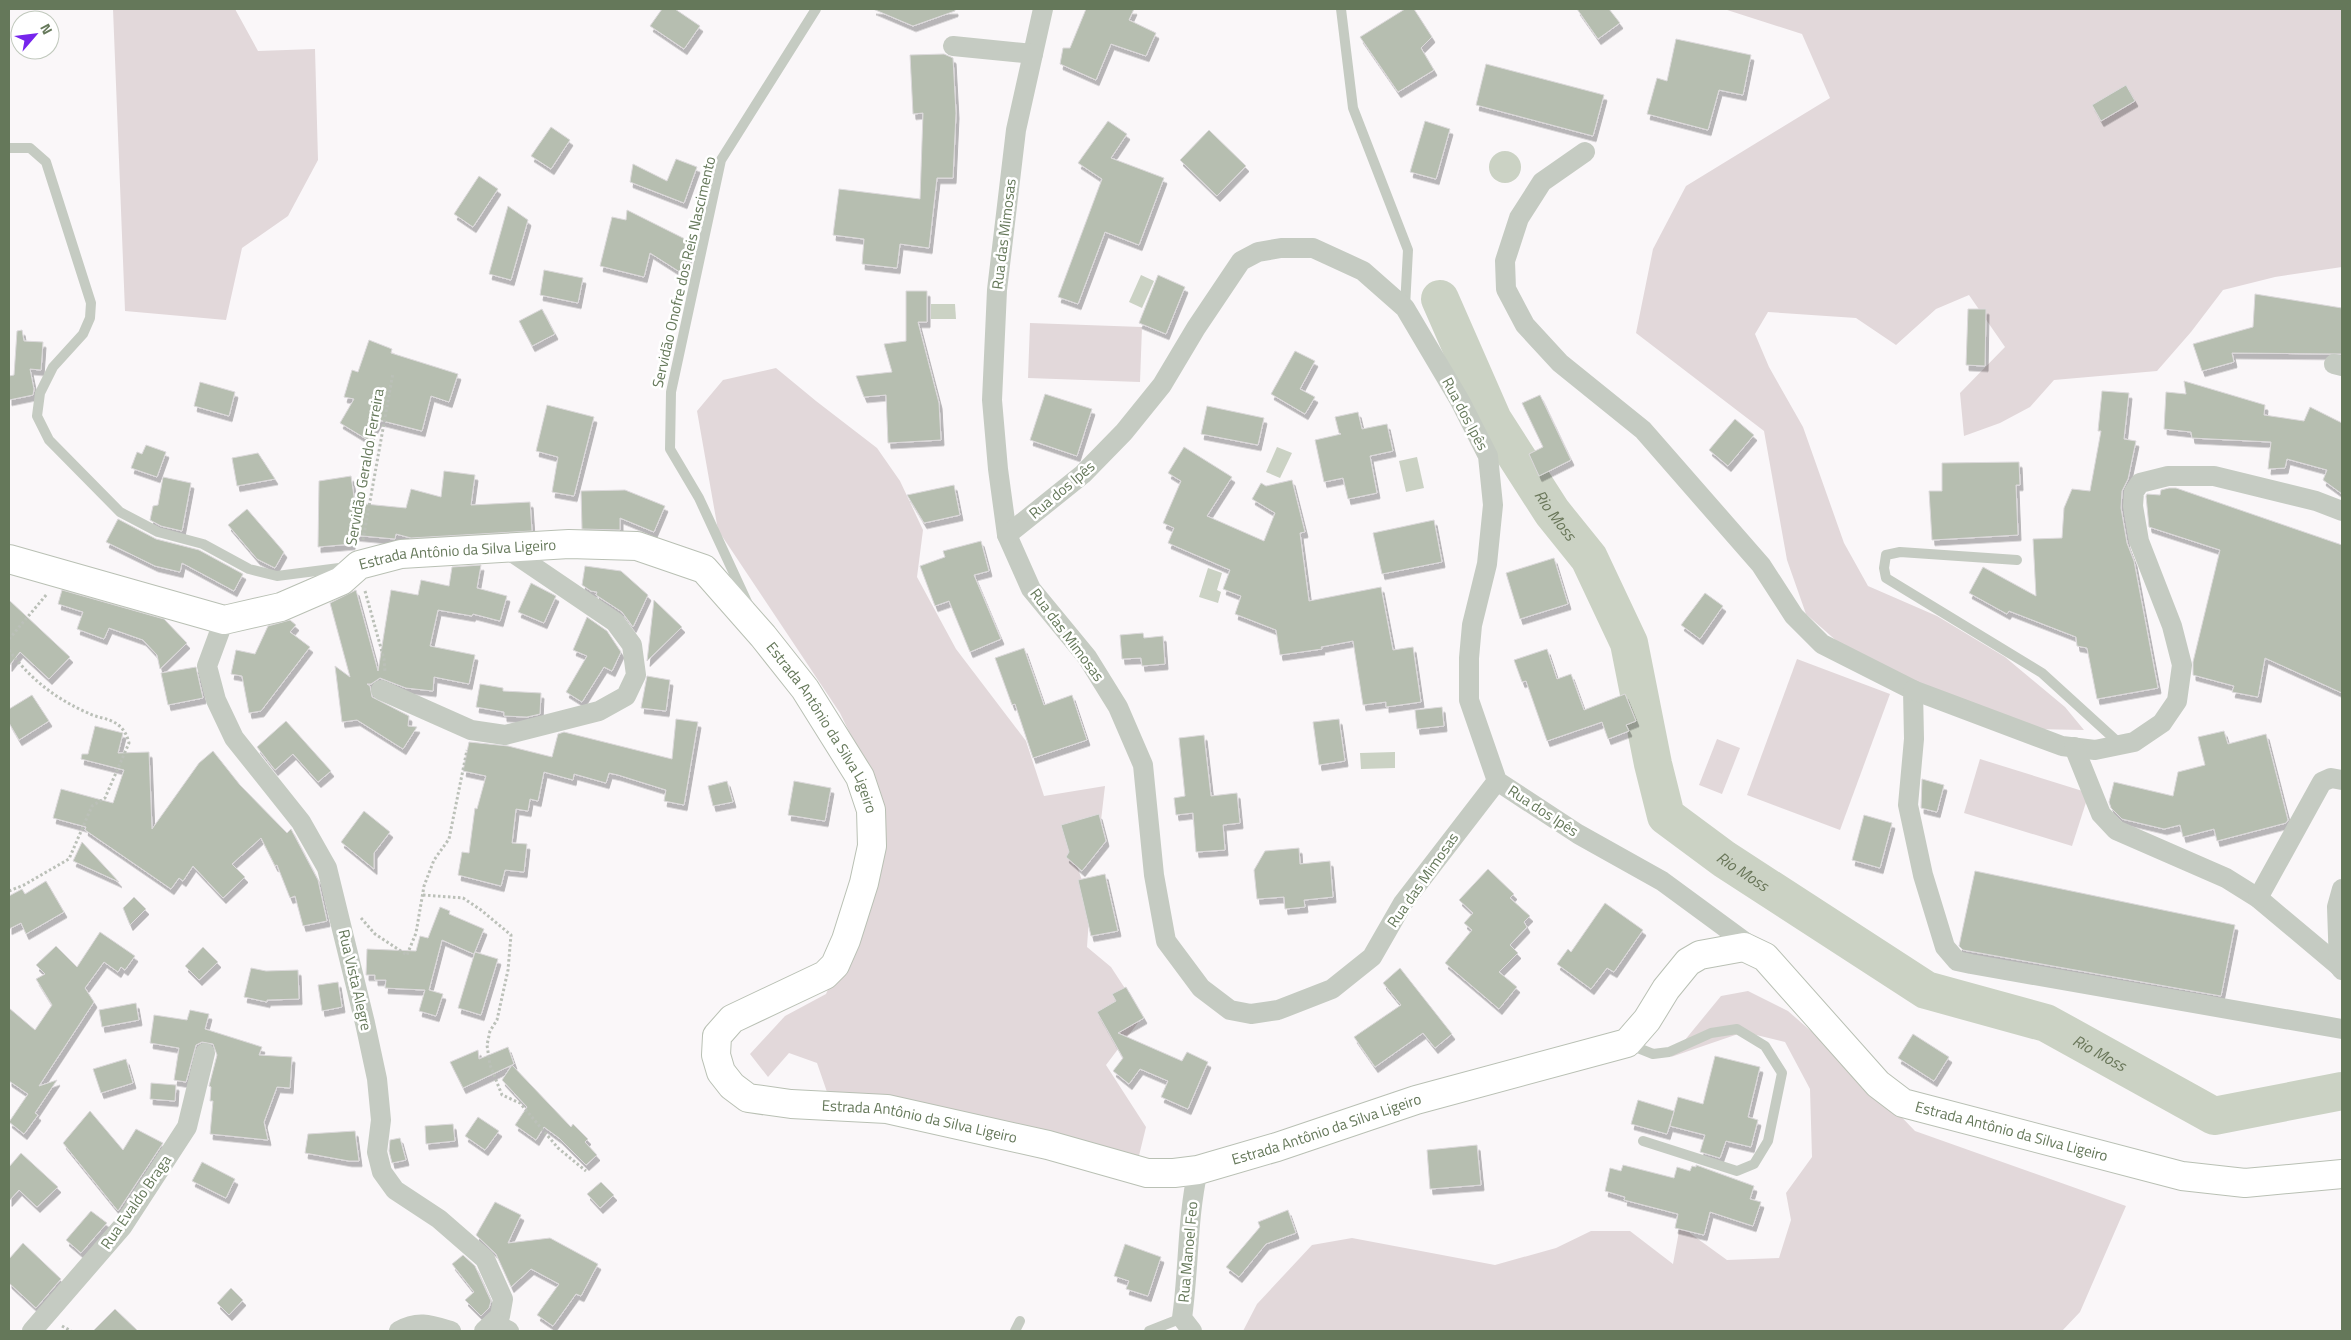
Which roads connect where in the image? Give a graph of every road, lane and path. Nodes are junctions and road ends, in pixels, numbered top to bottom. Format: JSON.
{"nodes":[{"id":1,"x":816,"y":9,"type":"edge"},
{"id":2,"x":1043,"y":9,"type":"edge"},
{"id":3,"x":1340,"y":9,"type":"edge"},
{"id":4,"x":953,"y":46,"type":"dead end"},
{"id":5,"x":1033,"y":54,"type":"junction"},
{"id":6,"x":9,"y":148,"type":"edge"},
{"id":7,"x":1585,"y":152,"type":"dead end"},
{"id":8,"x":1405,"y":308,"type":"junction"},
{"id":9,"x":393,"y":373,"type":"dead end"},
{"id":10,"x":2342,"y":512,"type":"edge"},
{"id":11,"x":1008,"y":535,"type":"junction"},
{"id":12,"x":506,"y":548,"type":"junction"},
{"id":13,"x":9,"y":559,"type":"edge"},
{"id":14,"x":2017,"y":560,"type":"dead end"},
{"id":15,"x":369,"y":562,"type":"junction"},
{"id":16,"x":63,"y":575,"type":"junction"},
{"id":17,"x":224,"y":620,"type":"junction"},
{"id":18,"x":763,"y":636,"type":"junction"},
{"id":19,"x":9,"y":639,"type":"edge"},
{"id":20,"x":9,"y":650,"type":"edge"},
{"id":21,"x":1913,"y":690,"type":"junction"},
{"id":22,"x":384,"y":691,"type":"joint"},
{"id":23,"x":471,"y":730,"type":"junction"},
{"id":24,"x":2120,"y":745,"type":"junction"},
{"id":25,"x":2074,"y":748,"type":"junction"},
{"id":26,"x":2342,"y":780,"type":"edge"},
{"id":27,"x":1497,"y":781,"type":"junction"},
{"id":28,"x":2342,"y":889,"type":"edge"},
{"id":29,"x":9,"y":891,"type":"edge"},
{"id":30,"x":334,"y":895,"type":"junction"},
{"id":31,"x":423,"y":895,"type":"junction"},
{"id":32,"x":2258,"y":898,"type":"junction"},
{"id":33,"x":1764,"y":957,"type":"junction"},
{"id":34,"x":2341,"y":968,"type":"edge"},
{"id":35,"x":2342,"y":1029,"type":"edge"},
{"id":36,"x":1627,"y":1043,"type":"junction"},
{"id":37,"x":205,"y":1053,"type":"dead end"},
{"id":38,"x":1642,"y":1141,"type":"dead end"},
{"id":39,"x":586,"y":1170,"type":"dead end"},
{"id":40,"x":1198,"y":1170,"type":"junction"},
{"id":41,"x":2342,"y":1174,"type":"edge"},
{"id":42,"x":1020,"y":1321,"type":"dead end"},
{"id":43,"x":1187,"y":1325,"type":"edge"},
{"id":44,"x":495,"y":1328,"type":"edge"},
{"id":45,"x":32,"y":1331,"type":"edge"},
{"id":46,"x":400,"y":1331,"type":"edge"},
{"id":47,"x":450,"y":1331,"type":"edge"},
{"id":48,"x":1015,"y":1331,"type":"edge"},
{"id":49,"x":1149,"y":1331,"type":"edge"}],
"edges":[{"from":1,"to":18,"type":"lane","name":"Servidão Onofre dos Reis Nascimento"},
{"from":2,"to":5,"type":"street","name":"Rua das Mimosas"},
{"from":3,"to":8,"type":"lane"},
{"from":4,"to":5,"type":"street"},
{"from":5,"to":11,"type":"street","name":"Rua das Mimosas"},
{"from":6,"to":15,"type":"lane"},
{"from":7,"to":21,"type":"street"},
{"from":8,"to":11,"type":"street","name":"Rua dos Ipês"},
{"from":8,"to":27,"type":"street","name":"Rua dos Ipês"},
{"from":9,"to":15,"type":"path","name":"Servidão Geraldo Ferreira"},
{"from":10,"to":24,"type":"street"},
{"from":11,"to":27,"type":"street","name":"Rua das Mimosas"},
{"from":12,"to":15,"type":"street","name":"Estrada Antônio da Silva Ligeiro"},
{"from":12,"to":18,"type":"street","name":"Estrada Antônio da Silva Ligeiro"},
{"from":12,"to":23,"type":"street"},
{"from":13,"to":16,"type":"street","name":"Estrada Antônio da Silva Ligeiro"},
{"from":14,"to":24,"type":"lane"},
{"from":15,"to":17,"type":"street","name":"Estrada Antônio da Silva Ligeiro"},
{"from":15,"to":22,"type":"path","name":"Servidão Geraldo Ferreira"},
{"from":16,"to":17,"type":"street","name":"Estrada Antônio da Silva Ligeiro"},
{"from":16,"to":19,"type":"path"},
{"from":17,"to":30,"type":"street","name":"Rua Vista Alegre"},
{"from":18,"to":40,"type":"street","name":"Estrada Antônio da Silva Ligeiro"},
{"from":20,"to":29,"type":"path"},
{"from":21,"to":25,"type":"street"},
{"from":21,"to":35,"type":"street"},
{"from":22,"to":23,"type":"street"},
{"from":23,"to":31,"type":"path"},
{"from":24,"to":25,"type":"street"},
{"from":25,"to":32,"type":"street"},
{"from":26,"to":32,"type":"street"},
{"from":27,"to":33,"type":"street","name":"Rua dos Ipês"},
{"from":28,"to":34,"type":"street"},
{"from":30,"to":31,"type":"path"},
{"from":30,"to":44,"type":"street","name":"Rua Vista Alegre"},
{"from":31,"to":39,"type":"path"},
{"from":32,"to":34,"type":"street"},
{"from":33,"to":36,"type":"street","name":"Estrada Antônio da Silva Ligeiro"},
{"from":33,"to":41,"type":"street","name":"Estrada Antônio da Silva Ligeiro"},
{"from":36,"to":38,"type":"lane"},
{"from":36,"to":40,"type":"street","name":"Estrada Antônio da Silva Ligeiro"},
{"from":37,"to":45,"type":"street","name":"Rua Evaldo Braga"},
{"from":40,"to":43,"type":"street","name":"Rua Manoel Feo"},
{"from":42,"to":48,"type":"lane"},
{"from":43,"to":49,"type":"lane"},
{"from":46,"to":47,"type":"street"}]}
